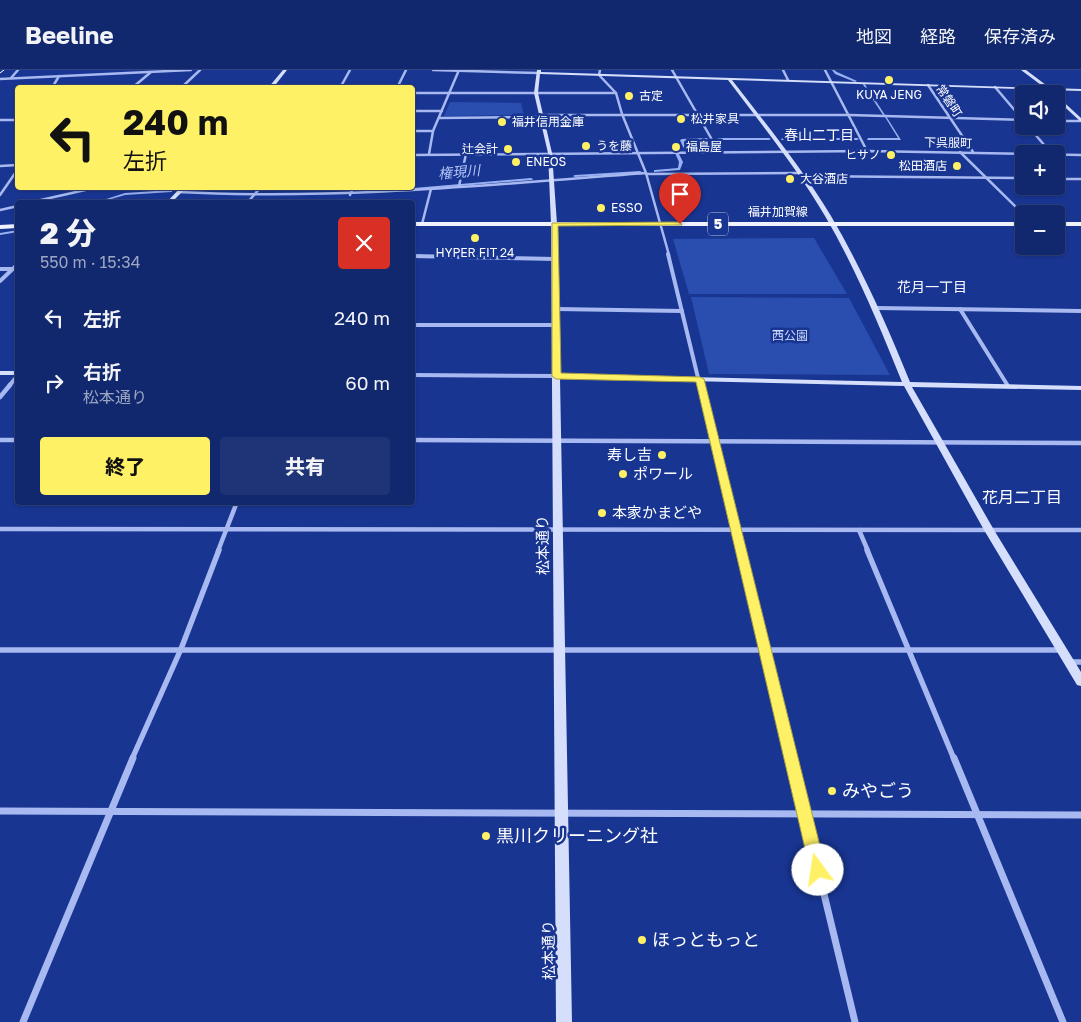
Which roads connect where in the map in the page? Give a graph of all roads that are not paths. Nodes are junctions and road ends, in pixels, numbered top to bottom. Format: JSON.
{"nodes":[{"id":1,"x":18,"y":70,"type":"edge"},
{"id":2,"x":191,"y":70,"type":"edge"},
{"id":3,"x":200,"y":70,"type":"edge"},
{"id":4,"x":285,"y":70,"type":"edge"},
{"id":5,"x":350,"y":70,"type":"edge"},
{"id":6,"x":406,"y":70,"type":"edge"},
{"id":7,"x":433,"y":70,"type":"edge"},
{"id":8,"x":459,"y":70,"type":"edge"},
{"id":9,"x":672,"y":70,"type":"edge"},
{"id":10,"x":783,"y":70,"type":"edge"},
{"id":11,"x":825,"y":70,"type":"edge"},
{"id":12,"x":1023,"y":70,"type":"edge"},
{"id":13,"x":153,"y":71,"type":"edge"},
{"id":14,"x":538,"y":72,"type":"edge"},
{"id":15,"x":600,"y":72,"type":"edge"},
{"id":16,"x":59,"y":76,"type":"junction"},
{"id":17,"x":674,"y":77,"type":"junction"},
{"id":18,"x":0,"y":78,"type":"edge"},
{"id":19,"x":11,"y":78,"type":"junction"},
{"id":20,"x":729,"y":79,"type":"junction"},
{"id":21,"x":788,"y":80,"type":"junction"},
{"id":22,"x":833,"y":82,"type":"junction"},
{"id":23,"x":928,"y":84,"type":"junction"},
{"id":24,"x":54,"y":85,"type":"edge"},
{"id":25,"x":136,"y":85,"type":"edge"},
{"id":26,"x":183,"y":85,"type":"edge"},
{"id":27,"x":272,"y":85,"type":"edge"},
{"id":28,"x":342,"y":85,"type":"edge"},
{"id":29,"x":398,"y":85,"type":"edge"},
{"id":30,"x":1043,"y":85,"type":"edge"},
{"id":31,"x":995,"y":87,"type":"junction"},
{"id":32,"x":1015,"y":87,"type":"edge"},
{"id":33,"x":1065,"y":89,"type":"edge"},
{"id":34,"x":1081,"y":90,"type":"edge"},
{"id":35,"x":415,"y":92,"type":"edge"},
{"id":36,"x":616,"y":92,"type":"junction"},
{"id":37,"x":450,"y":93,"type":"junction"},
{"id":38,"x":536,"y":93,"type":"junction"},
{"id":39,"x":1065,"y":105,"type":"edge"},
{"id":40,"x":1015,"y":110,"type":"edge"},
{"id":41,"x":415,"y":111,"type":"edge"},
{"id":42,"x":442,"y":111,"type":"junction"},
{"id":43,"x":622,"y":114,"type":"junction"},
{"id":44,"x":697,"y":115,"type":"junction"},
{"id":45,"x":756,"y":115,"type":"junction"},
{"id":46,"x":541,"y":116,"type":"junction"},
{"id":47,"x":848,"y":116,"type":"junction"},
{"id":48,"x":950,"y":117,"type":"junction"},
{"id":49,"x":439,"y":118,"type":"junction"},
{"id":50,"x":0,"y":120,"type":"edge"},
{"id":51,"x":15,"y":120,"type":"edge"},
{"id":52,"x":1015,"y":120,"type":"edge"},
{"id":53,"x":1065,"y":121,"type":"edge"},
{"id":54,"x":1081,"y":121,"type":"edge"},
{"id":55,"x":415,"y":131,"type":"edge"},
{"id":56,"x":433,"y":131,"type":"junction"},
{"id":57,"x":1036,"y":135,"type":"edge"},
{"id":58,"x":1044,"y":145,"type":"edge"},
{"id":59,"x":784,"y":151,"type":"junction"},
{"id":60,"x":867,"y":151,"type":"junction"},
{"id":61,"x":639,"y":152,"type":"junction"},
{"id":62,"x":719,"y":152,"type":"junction"},
{"id":63,"x":960,"y":152,"type":"junction"},
{"id":64,"x":973,"y":152,"type":"junction"},
{"id":65,"x":1015,"y":152,"type":"edge"},
{"id":66,"x":550,"y":153,"type":"junction"},
{"id":67,"x":429,"y":154,"type":"junction"},
{"id":68,"x":466,"y":154,"type":"junction"},
{"id":69,"x":1065,"y":154,"type":"edge"},
{"id":70,"x":415,"y":155,"type":"edge"},
{"id":71,"x":1081,"y":155,"type":"edge"},
{"id":72,"x":0,"y":166,"type":"edge"},
{"id":73,"x":15,"y":167,"type":"edge"},
{"id":74,"x":15,"y":172,"type":"edge"},
{"id":75,"x":646,"y":174,"type":"junction"},
{"id":76,"x":800,"y":175,"type":"junction"},
{"id":77,"x":984,"y":178,"type":"junction"},
{"id":78,"x":1015,"y":178,"type":"edge"},
{"id":79,"x":552,"y":179,"type":"junction"},
{"id":80,"x":1065,"y":179,"type":"edge"},
{"id":81,"x":1081,"y":179,"type":"edge"},
{"id":82,"x":460,"y":185,"type":"junction"},
{"id":83,"x":431,"y":189,"type":"junction"},
{"id":84,"x":81,"y":190,"type":"edge"},
{"id":85,"x":181,"y":190,"type":"edge"},
{"id":86,"x":258,"y":190,"type":"edge"},
{"id":87,"x":352,"y":190,"type":"edge"},
{"id":88,"x":0,"y":195,"type":"edge"},
{"id":89,"x":254,"y":195,"type":"junction"},
{"id":90,"x":350,"y":195,"type":"junction"},
{"id":91,"x":40,"y":200,"type":"edge"},
{"id":92,"x":171,"y":200,"type":"edge"},
{"id":93,"x":250,"y":200,"type":"edge"},
{"id":94,"x":15,"y":207,"type":"edge"},
{"id":95,"x":1015,"y":207,"type":"edge"},
{"id":96,"x":0,"y":210,"type":"edge"},
{"id":97,"x":415,"y":224,"type":"edge"},
{"id":98,"x":422,"y":224,"type":"junction"},
{"id":99,"x":554,"y":224,"type":"junction"},
{"id":100,"x":661,"y":224,"type":"junction"},
{"id":101,"x":832,"y":224,"type":"junction"},
{"id":102,"x":1015,"y":224,"type":"edge"},
{"id":103,"x":1065,"y":224,"type":"edge"},
{"id":104,"x":1081,"y":224,"type":"edge"},
{"id":105,"x":15,"y":226,"type":"edge"},
{"id":106,"x":0,"y":227,"type":"edge"},
{"id":107,"x":415,"y":256,"type":"edge"},
{"id":108,"x":555,"y":259,"type":"junction"},
{"id":109,"x":15,"y":266,"type":"edge"},
{"id":110,"x":0,"y":269,"type":"edge"},
{"id":111,"x":12,"y":269,"type":"junction"},
{"id":112,"x":0,"y":281,"type":"edge"},
{"id":113,"x":876,"y":308,"type":"junction"},
{"id":114,"x":556,"y":309,"type":"junction"},
{"id":115,"x":960,"y":310,"type":"junction"},
{"id":116,"x":682,"y":311,"type":"junction"},
{"id":117,"x":1081,"y":311,"type":"edge"},
{"id":118,"x":415,"y":325,"type":"edge"},
{"id":119,"x":556,"y":325,"type":"junction"},
{"id":120,"x":0,"y":373,"type":"edge"},
{"id":121,"x":15,"y":374,"type":"edge"},
{"id":122,"x":415,"y":375,"type":"edge"},
{"id":123,"x":556,"y":376,"type":"junction"},
{"id":124,"x":15,"y":378,"type":"edge"},
{"id":125,"x":700,"y":379,"type":"junction"},
{"id":126,"x":907,"y":384,"type":"junction"},
{"id":127,"x":1008,"y":386,"type":"junction"},
{"id":128,"x":1081,"y":388,"type":"edge"},
{"id":129,"x":0,"y":397,"type":"edge"},
{"id":130,"x":0,"y":440,"type":"edge"},
{"id":131,"x":15,"y":440,"type":"edge"},
{"id":132,"x":415,"y":440,"type":"edge"},
{"id":133,"x":557,"y":440,"type":"junction"},
{"id":134,"x":714,"y":440,"type":"junction"},
{"id":135,"x":939,"y":442,"type":"junction"},
{"id":136,"x":1081,"y":443,"type":"edge"},
{"id":137,"x":236,"y":505,"type":"edge"},
{"id":138,"x":226,"y":528,"type":"junction"},
{"id":139,"x":0,"y":529,"type":"edge"},
{"id":140,"x":558,"y":529,"type":"junction"},
{"id":141,"x":736,"y":530,"type":"junction"},
{"id":142,"x":859,"y":530,"type":"junction"},
{"id":143,"x":989,"y":530,"type":"junction"},
{"id":144,"x":1081,"y":530,"type":"edge"},
{"id":145,"x":560,"y":648,"type":"junction"},
{"id":146,"x":181,"y":649,"type":"junction"},
{"id":147,"x":765,"y":649,"type":"junction"},
{"id":148,"x":0,"y":650,"type":"edge"},
{"id":149,"x":909,"y":650,"type":"junction"},
{"id":150,"x":1060,"y":650,"type":"junction"},
{"id":151,"x":1069,"y":662,"type":"junction"},
{"id":152,"x":1081,"y":662,"type":"edge"},
{"id":153,"x":1081,"y":682,"type":"edge"},
{"id":154,"x":109,"y":811,"type":"junction"},
{"id":155,"x":0,"y":812,"type":"edge"},
{"id":156,"x":562,"y":812,"type":"junction"},
{"id":157,"x":804,"y":813,"type":"junction"},
{"id":158,"x":977,"y":814,"type":"junction"},
{"id":159,"x":1081,"y":815,"type":"edge"},
{"id":160,"x":23,"y":1022,"type":"edge"},
{"id":161,"x":564,"y":1022,"type":"edge"},
{"id":162,"x":855,"y":1022,"type":"edge"},
{"id":163,"x":1063,"y":1022,"type":"edge"}],
"edges":[{"from":1,"to":19,"type":"street"},
{"from":2,"to":13,"type":"street"},
{"from":3,"to":26,"type":"street"},
{"from":4,"to":27,"type":"street"},
{"from":5,"to":28,"type":"street"},
{"from":6,"to":29,"type":"street"},
{"from":7,"to":8,"type":"street"},
{"from":8,"to":14,"type":"street"},
{"from":8,"to":37,"type":"street"},
{"from":9,"to":17,"type":"street"},
{"from":10,"to":21,"type":"street"},
{"from":11,"to":22,"type":"street"},
{"from":12,"to":30,"type":"street"},
{"from":13,"to":16,"type":"street"},
{"from":13,"to":25,"type":"street"},
{"from":14,"to":15,"type":"street"},
{"from":14,"to":38,"type":"street","name":"松本通り"},
{"from":15,"to":17,"type":"street"},
{"from":15,"to":36,"type":"street"},
{"from":16,"to":19,"type":"street"},
{"from":16,"to":24,"type":"street"},
{"from":17,"to":20,"type":"street"},
{"from":17,"to":44,"type":"street"},
{"from":18,"to":19,"type":"street"},
{"from":20,"to":21,"type":"street"},
{"from":20,"to":45,"type":"street"},
{"from":21,"to":22,"type":"street"},
{"from":22,"to":23,"type":"street"},
{"from":22,"to":47,"type":"street"},
{"from":23,"to":31,"type":"street"},
{"from":23,"to":48,"type":"street","name":"常磐町"},
{"from":31,"to":32,"type":"street"},
{"from":31,"to":40,"type":"street"},
{"from":33,"to":34,"type":"street"},
{"from":35,"to":37,"type":"street"},
{"from":36,"to":38,"type":"street"},
{"from":36,"to":43,"type":"street"},
{"from":37,"to":38,"type":"street"},
{"from":37,"to":42,"type":"street"},
{"from":38,"to":46,"type":"street","name":"松本通り"},
{"from":39,"to":54,"type":"street"},
{"from":41,"to":42,"type":"street"},
{"from":42,"to":49,"type":"street"},
{"from":43,"to":44,"type":"street"},
{"from":43,"to":46,"type":"street"},
{"from":43,"to":61,"type":"street"},
{"from":44,"to":45,"type":"street"},
{"from":44,"to":62,"type":"street"},
{"from":45,"to":47,"type":"street"},
{"from":45,"to":59,"type":"street"},
{"from":46,"to":49,"type":"street"},
{"from":46,"to":66,"type":"street","name":"松本通り"},
{"from":47,"to":48,"type":"street"},
{"from":47,"to":60,"type":"street"},
{"from":48,"to":52,"type":"street"},
{"from":48,"to":64,"type":"street","name":"常磐町"},
{"from":49,"to":56,"type":"street"},
{"from":50,"to":51,"type":"street"},
{"from":53,"to":54,"type":"street"},
{"from":55,"to":56,"type":"street"},
{"from":56,"to":67,"type":"street"},
{"from":57,"to":58,"type":"street"},
{"from":59,"to":60,"type":"street","name":"下呉服町"},
{"from":59,"to":62,"type":"street","name":"下呉服町"},
{"from":59,"to":76,"type":"street"},
{"from":60,"to":63,"type":"street","name":"下呉服町"},
{"from":61,"to":62,"type":"street","name":"下呉服町"},
{"from":61,"to":66,"type":"street","name":"下呉服町"},
{"from":61,"to":75,"type":"street"},
{"from":63,"to":64,"type":"street","name":"下呉服町"},
{"from":63,"to":77,"type":"street"},
{"from":64,"to":65,"type":"street","name":"下呉服町"},
{"from":66,"to":68,"type":"street","name":"下呉服町"},
{"from":66,"to":79,"type":"street","name":"松本通り"},
{"from":67,"to":68,"type":"street","name":"下呉服町"},
{"from":67,"to":70,"type":"street","name":"下呉服町"},
{"from":68,"to":82,"type":"street"},
{"from":69,"to":71,"type":"street","name":"下呉服町"},
{"from":72,"to":73,"type":"street"},
{"from":74,"to":88,"type":"street"},
{"from":75,"to":76,"type":"street"},
{"from":75,"to":79,"type":"street"},
{"from":75,"to":100,"type":"street"},
{"from":76,"to":77,"type":"street"},
{"from":76,"to":101,"type":"street"},
{"from":77,"to":78,"type":"street"},
{"from":77,"to":95,"type":"street"},
{"from":79,"to":82,"type":"street"},
{"from":79,"to":99,"type":"street","name":"松本通り"},
{"from":80,"to":81,"type":"street"},
{"from":82,"to":83,"type":"street"},
{"from":83,"to":90,"type":"street"},
{"from":83,"to":98,"type":"street"},
{"from":84,"to":91,"type":"street"},
{"from":85,"to":89,"type":"street"},
{"from":85,"to":92,"type":"street"},
{"from":86,"to":89,"type":"street"},
{"from":87,"to":90,"type":"street"},
{"from":89,"to":90,"type":"street"},
{"from":89,"to":93,"type":"street"},
{"from":94,"to":96,"type":"street"},
{"from":97,"to":98,"type":"main road","name":"福井加賀線","number":"5"},
{"from":98,"to":99,"type":"main road","name":"福井加賀線","number":"5"},
{"from":99,"to":100,"type":"main road","name":"福井加賀線","number":"5"},
{"from":99,"to":108,"type":"street","name":"松本通り"},
{"from":100,"to":101,"type":"main road","name":"福井加賀線","number":"5"},
{"from":100,"to":116,"type":"street"},
{"from":101,"to":102,"type":"main road","name":"福井加賀線","number":"5"},
{"from":101,"to":113,"type":"street"},
{"from":103,"to":104,"type":"main road"},
{"from":105,"to":106,"type":"main road"},
{"from":107,"to":108,"type":"street"},
{"from":108,"to":114,"type":"street","name":"松本通り"},
{"from":109,"to":111,"type":"street"},
{"from":110,"to":111,"type":"street"},
{"from":111,"to":112,"type":"street"},
{"from":113,"to":115,"type":"street"},
{"from":113,"to":126,"type":"street"},
{"from":114,"to":116,"type":"street"},
{"from":114,"to":119,"type":"street","name":"松本通り"},
{"from":115,"to":117,"type":"street"},
{"from":115,"to":127,"type":"street"},
{"from":116,"to":125,"type":"street"},
{"from":118,"to":119,"type":"street"},
{"from":119,"to":123,"type":"street","name":"松本通り"},
{"from":120,"to":121,"type":"street"},
{"from":122,"to":123,"type":"street"},
{"from":123,"to":125,"type":"street"},
{"from":123,"to":133,"type":"street","name":"松本通り"},
{"from":124,"to":129,"type":"street"},
{"from":125,"to":126,"type":"street"},
{"from":125,"to":134,"type":"street"},
{"from":126,"to":127,"type":"street"},
{"from":126,"to":135,"type":"street"},
{"from":127,"to":128,"type":"street"},
{"from":130,"to":131,"type":"street"},
{"from":132,"to":133,"type":"street"},
{"from":133,"to":134,"type":"street"},
{"from":133,"to":140,"type":"street","name":"松本通り"},
{"from":134,"to":135,"type":"street"},
{"from":134,"to":141,"type":"street"},
{"from":135,"to":136,"type":"street"},
{"from":135,"to":143,"type":"street"},
{"from":137,"to":138,"type":"street"},
{"from":138,"to":139,"type":"street"},
{"from":138,"to":140,"type":"street"},
{"from":138,"to":146,"type":"street"},
{"from":140,"to":141,"type":"street"},
{"from":140,"to":145,"type":"street","name":"松本通り"},
{"from":141,"to":142,"type":"street"},
{"from":141,"to":147,"type":"street"},
{"from":142,"to":143,"type":"street"},
{"from":142,"to":149,"type":"street"},
{"from":143,"to":144,"type":"street"},
{"from":143,"to":150,"type":"street"},
{"from":145,"to":146,"type":"street"},
{"from":145,"to":147,"type":"street"},
{"from":145,"to":156,"type":"street","name":"松本通り"},
{"from":146,"to":148,"type":"street"},
{"from":146,"to":154,"type":"street"},
{"from":147,"to":149,"type":"street"},
{"from":147,"to":157,"type":"street"},
{"from":149,"to":150,"type":"street"},
{"from":149,"to":158,"type":"street"},
{"from":150,"to":151,"type":"street"},
{"from":151,"to":152,"type":"street"},
{"from":151,"to":153,"type":"street"},
{"from":154,"to":155,"type":"street"},
{"from":154,"to":156,"type":"street"},
{"from":154,"to":160,"type":"street"},
{"from":156,"to":157,"type":"street"},
{"from":156,"to":161,"type":"street","name":"松本通り"},
{"from":157,"to":158,"type":"street"},
{"from":157,"to":162,"type":"street"},
{"from":158,"to":159,"type":"street"},
{"from":158,"to":163,"type":"street"}]}
